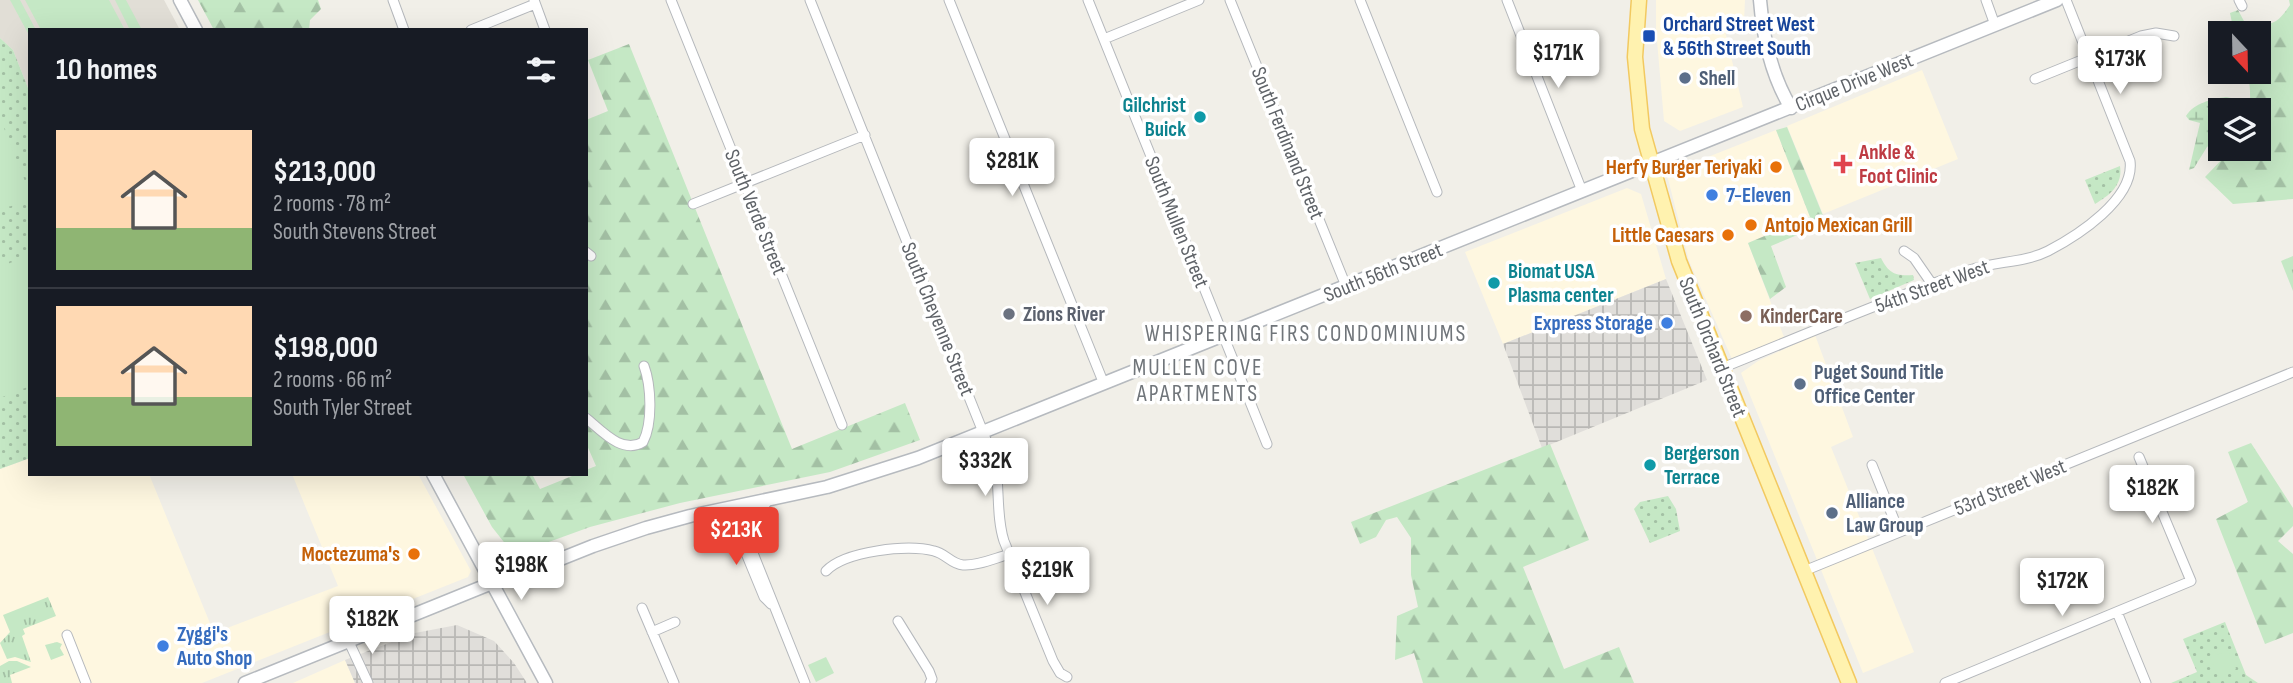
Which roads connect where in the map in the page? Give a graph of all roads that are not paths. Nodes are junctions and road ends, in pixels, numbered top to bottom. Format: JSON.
{"nodes":[{"id":1,"x":180,"y":0,"type":"edge"},
{"id":2,"x":393,"y":0,"type":"edge"},
{"id":3,"x":671,"y":0,"type":"edge"},
{"id":4,"x":810,"y":0,"type":"edge"},
{"id":5,"x":949,"y":0,"type":"edge"},
{"id":6,"x":1088,"y":0,"type":"edge"},
{"id":7,"x":1199,"y":0,"type":"edge"},
{"id":8,"x":1230,"y":0,"type":"edge"},
{"id":9,"x":1360,"y":0,"type":"edge"},
{"id":10,"x":1507,"y":0,"type":"edge"},
{"id":11,"x":1639,"y":0,"type":"edge"},
{"id":12,"x":1760,"y":0,"type":"edge"},
{"id":13,"x":1986,"y":0,"type":"edge"},
{"id":14,"x":2057,"y":0,"type":"edge"},
{"id":15,"x":2066,"y":0,"type":"edge"},
{"id":16,"x":535,"y":2,"type":"edge"},
{"id":17,"x":1995,"y":25,"type":"junction"},
{"id":18,"x":195,"y":28,"type":"edge"},
{"id":19,"x":403,"y":28,"type":"edge"},
{"id":20,"x":476,"y":28,"type":"edge"},
{"id":21,"x":544,"y":28,"type":"edge"},
{"id":22,"x":2174,"y":36,"type":"dead end"},
{"id":23,"x":1104,"y":39,"type":"junction"},
{"id":24,"x":2088,"y":57,"type":"junction"},
{"id":25,"x":2035,"y":79,"type":"dead end"},
{"id":26,"x":1791,"y":108,"type":"junction"},
{"id":27,"x":865,"y":135,"type":"junction"},
{"id":28,"x":1650,"y":163,"type":"junction"},
{"id":29,"x":744,"y":184,"type":"junction"},
{"id":30,"x":1582,"y":191,"type":"junction"},
{"id":31,"x":1437,"y":192,"type":"dead end"},
{"id":32,"x":694,"y":204,"type":"dead end"},
{"id":33,"x":1904,"y":251,"type":"dead end"},
{"id":34,"x":1932,"y":284,"type":"junction"},
{"id":35,"x":1346,"y":286,"type":"junction"},
{"id":36,"x":1223,"y":336,"type":"junction"},
{"id":37,"x":644,"y":366,"type":"dead end"},
{"id":38,"x":1722,"y":368,"type":"junction"},
{"id":39,"x":2293,"y":372,"type":"edge"},
{"id":40,"x":1104,"y":384,"type":"junction"},
{"id":41,"x":588,"y":420,"type":"edge"},
{"id":42,"x":842,"y":425,"type":"dead end"},
{"id":43,"x":984,"y":432,"type":"junction"},
{"id":44,"x":1267,"y":444,"type":"dead end"},
{"id":45,"x":2139,"y":457,"type":"dead end"},
{"id":46,"x":1872,"y":465,"type":"dead end"},
{"id":47,"x":434,"y":476,"type":"edge"},
{"id":48,"x":769,"y":499,"type":"junction"},
{"id":49,"x":713,"y":511,"type":"junction"},
{"id":50,"x":1899,"y":532,"type":"junction"},
{"id":51,"x":1010,"y":554,"type":"junction"},
{"id":52,"x":1804,"y":570,"type":"junction"},
{"id":53,"x":826,"y":571,"type":"dead end"},
{"id":54,"x":492,"y":583,"type":"junction"},
{"id":55,"x":772,"y":605,"type":"junction"},
{"id":56,"x":642,"y":608,"type":"dead end"},
{"id":57,"x":2117,"y":612,"type":"junction"},
{"id":58,"x":898,"y":621,"type":"dead end"},
{"id":59,"x":675,"y":622,"type":"dead end"},
{"id":60,"x":652,"y":632,"type":"junction"},
{"id":61,"x":67,"y":635,"type":"dead end"},
{"id":62,"x":349,"y":642,"type":"junction"},
{"id":63,"x":1067,"y":677,"type":"dead end"},
{"id":64,"x":932,"y":682,"type":"edge"},
{"id":65,"x":86,"y":683,"type":"edge"},
{"id":66,"x":245,"y":683,"type":"edge"},
{"id":67,"x":368,"y":683,"type":"edge"},
{"id":68,"x":545,"y":683,"type":"edge"},
{"id":69,"x":674,"y":683,"type":"edge"},
{"id":70,"x":805,"y":683,"type":"edge"},
{"id":71,"x":1849,"y":683,"type":"edge"},
{"id":72,"x":1945,"y":683,"type":"edge"},
{"id":73,"x":2146,"y":683,"type":"edge"}],
"edges":[{"from":1,"to":18,"type":"main road"},
{"from":2,"to":19,"type":"street"},
{"from":3,"to":29,"type":"street","name":"South Verde Street"},
{"from":4,"to":27,"type":"street","name":"South Cheyenne Street"},
{"from":5,"to":40,"type":"street"},
{"from":6,"to":23,"type":"street","name":"South Mullen Street"},
{"from":7,"to":23,"type":"street"},
{"from":8,"to":35,"type":"street","name":"South Ferdinand Street"},
{"from":9,"to":31,"type":"street"},
{"from":10,"to":30,"type":"street"},
{"from":11,"to":28,"type":"main road","name":"South Orchard Street"},
{"from":12,"to":26,"type":"main road"},
{"from":13,"to":17,"type":"street"},
{"from":14,"to":17,"type":"main road","name":"Cirque Drive West"},
{"from":15,"to":24,"type":"street"},
{"from":16,"to":20,"type":"street"},
{"from":16,"to":21,"type":"street"},
{"from":17,"to":26,"type":"main road","name":"Cirque Drive West"},
{"from":22,"to":24,"type":"street"},
{"from":23,"to":36,"type":"street","name":"South Mullen Street"},
{"from":24,"to":25,"type":"street"},
{"from":24,"to":34,"type":"street","name":"54th Street West"},
{"from":26,"to":28,"type":"main road","name":"Cirque Drive West"},
{"from":27,"to":29,"type":"street"},
{"from":27,"to":43,"type":"street","name":"South Cheyenne Street"},
{"from":28,"to":30,"type":"main road","name":"South 56th Street"},
{"from":28,"to":38,"type":"main road","name":"South Orchard Street"},
{"from":29,"to":32,"type":"street"},
{"from":29,"to":42,"type":"street","name":"South Verde Street"},
{"from":30,"to":35,"type":"main road","name":"South 56th Street"},
{"from":33,"to":34,"type":"street"},
{"from":34,"to":38,"type":"street","name":"54th Street West"},
{"from":35,"to":36,"type":"main road","name":"South 56th Street"},
{"from":36,"to":40,"type":"main road","name":"South 56th Street"},
{"from":36,"to":44,"type":"street","name":"South Mullen Street"},
{"from":37,"to":41,"type":"street"},
{"from":38,"to":52,"type":"main road","name":"South Orchard Street"},
{"from":39,"to":50,"type":"street","name":"53rd Street West"},
{"from":40,"to":43,"type":"main road","name":"South 56th Street"},
{"from":43,"to":48,"type":"main road","name":"South 56th Street"},
{"from":43,"to":51,"type":"street","name":"South Cheyenne Street"},
{"from":45,"to":57,"type":"street"},
{"from":46,"to":50,"type":"street"},
{"from":47,"to":54,"type":"main road"},
{"from":48,"to":49,"type":"main road","name":"South 56th Street"},
{"from":48,"to":55,"type":"street"},
{"from":49,"to":54,"type":"main road","name":"South 56th Street"},
{"from":49,"to":55,"type":"street"},
{"from":50,"to":52,"type":"street","name":"53rd Street West"},
{"from":51,"to":53,"type":"street"},
{"from":51,"to":63,"type":"street","name":"South Cheyenne Street"},
{"from":52,"to":71,"type":"main road","name":"South Orchard Street"},
{"from":54,"to":62,"type":"main road","name":"South 56th Street"},
{"from":54,"to":68,"type":"main road"},
{"from":55,"to":70,"type":"street"},
{"from":56,"to":60,"type":"street"},
{"from":57,"to":72,"type":"street"},
{"from":57,"to":73,"type":"street"},
{"from":58,"to":64,"type":"street"},
{"from":59,"to":60,"type":"street"},
{"from":60,"to":69,"type":"street"},
{"from":61,"to":65,"type":"street"},
{"from":62,"to":66,"type":"main road","name":"South 56th Street"},
{"from":62,"to":67,"type":"street"}]}
